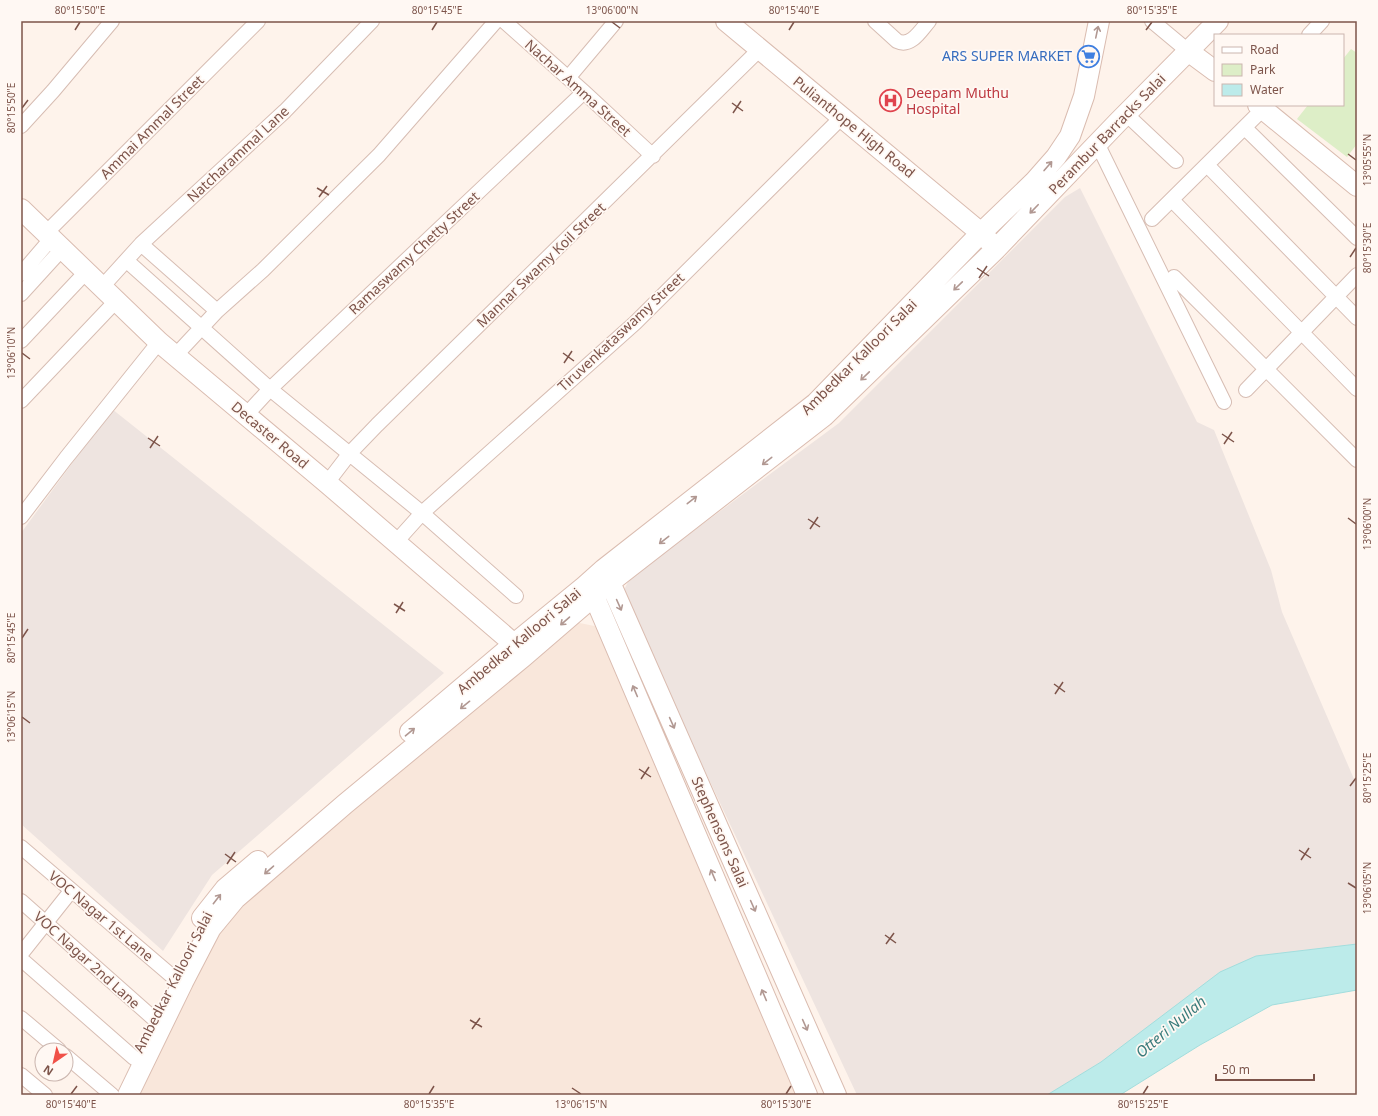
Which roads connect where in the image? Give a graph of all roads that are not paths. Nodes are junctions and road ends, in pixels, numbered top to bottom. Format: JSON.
{"nodes":[{"id":1,"x":112,"y":21,"type":"edge"},
{"id":2,"x":258,"y":21,"type":"edge"},
{"id":3,"x":372,"y":21,"type":"edge"},
{"id":4,"x":496,"y":21,"type":"edge"},
{"id":5,"x":504,"y":21,"type":"edge"},
{"id":6,"x":616,"y":21,"type":"edge"},
{"id":7,"x":726,"y":21,"type":"edge"},
{"id":8,"x":875,"y":21,"type":"edge"},
{"id":9,"x":929,"y":21,"type":"edge"},
{"id":10,"x":1099,"y":21,"type":"edge"},
{"id":11,"x":1152,"y":21,"type":"edge"},
{"id":12,"x":1322,"y":21,"type":"edge"},
{"id":13,"x":1214,"y":22,"type":"edge"},
{"id":14,"x":1310,"y":34,"type":"edge"},
{"id":15,"x":759,"y":50,"type":"junction"},
{"id":16,"x":1188,"y":51,"type":"junction"},
{"id":17,"x":1214,"y":70,"type":"edge"},
{"id":18,"x":568,"y":78,"type":"junction"},
{"id":19,"x":584,"y":92,"type":"junction"},
{"id":20,"x":1261,"y":107,"type":"edge"},
{"id":21,"x":1126,"y":114,"type":"junction"},
{"id":22,"x":842,"y":117,"type":"junction"},
{"id":23,"x":21,"y":126,"type":"edge"},
{"id":24,"x":1245,"y":128,"type":"junction"},
{"id":25,"x":1097,"y":143,"type":"junction"},
{"id":26,"x":653,"y":156,"type":"junction"},
{"id":27,"x":1176,"y":161,"type":"dead end"},
{"id":28,"x":1207,"y":165,"type":"junction"},
{"id":29,"x":1355,"y":179,"type":"edge"},
{"id":30,"x":1172,"y":200,"type":"junction"},
{"id":31,"x":21,"y":209,"type":"edge"},
{"id":32,"x":1152,"y":219,"type":"dead end"},
{"id":33,"x":981,"y":233,"type":"junction"},
{"id":34,"x":1357,"y":238,"type":"edge"},
{"id":35,"x":53,"y":240,"type":"junction"},
{"id":36,"x":141,"y":244,"type":"junction"},
{"id":37,"x":996,"y":249,"type":"junction"},
{"id":38,"x":127,"y":261,"type":"junction"},
{"id":39,"x":86,"y":272,"type":"junction"},
{"id":40,"x":21,"y":274,"type":"edge"},
{"id":41,"x":1357,"y":275,"type":"edge"},
{"id":42,"x":1174,"y":277,"type":"dead end"},
{"id":43,"x":21,"y":294,"type":"edge"},
{"id":44,"x":109,"y":294,"type":"junction"},
{"id":45,"x":1336,"y":297,"type":"junction"},
{"id":46,"x":217,"y":311,"type":"junction"},
{"id":47,"x":1357,"y":318,"type":"edge"},
{"id":48,"x":201,"y":327,"type":"junction"},
{"id":49,"x":1302,"y":332,"type":"junction"},
{"id":50,"x":21,"y":341,"type":"edge"},
{"id":51,"x":159,"y":342,"type":"junction"},
{"id":52,"x":175,"y":356,"type":"junction"},
{"id":53,"x":1267,"y":369,"type":"junction"},
{"id":54,"x":270,"y":389,"type":"junction"},
{"id":55,"x":1357,"y":389,"type":"edge"},
{"id":56,"x":1246,"y":390,"type":"dead end"},
{"id":57,"x":21,"y":401,"type":"edge"},
{"id":58,"x":1224,"y":402,"type":"dead end"},
{"id":59,"x":246,"y":415,"type":"junction"},
{"id":60,"x":350,"y":453,"type":"junction"},
{"id":61,"x":1357,"y":460,"type":"edge"},
{"id":62,"x":327,"y":482,"type":"junction"},
{"id":63,"x":422,"y":513,"type":"junction"},
{"id":64,"x":21,"y":518,"type":"edge"},
{"id":65,"x":396,"y":542,"type":"junction"},
{"id":66,"x":607,"y":576,"type":"junction"},
{"id":67,"x":590,"y":591,"type":"junction"},
{"id":68,"x":516,"y":596,"type":"dead end"},
{"id":69,"x":518,"y":650,"type":"junction"},
{"id":70,"x":21,"y":847,"type":"edge"},
{"id":71,"x":71,"y":891,"type":"junction"},
{"id":72,"x":21,"y":901,"type":"edge"},
{"id":73,"x":46,"y":923,"type":"junction"},
{"id":74,"x":21,"y":954,"type":"edge"},
{"id":75,"x":21,"y":959,"type":"edge"},
{"id":76,"x":178,"y":979,"type":"junction"},
{"id":77,"x":21,"y":1018,"type":"edge"},
{"id":78,"x":152,"y":1018,"type":"junction"},
{"id":79,"x":50,"y":1042,"type":"edge"},
{"id":80,"x":134,"y":1058,"type":"junction"},
{"id":81,"x":74,"y":1063,"type":"edge"},
{"id":82,"x":21,"y":1075,"type":"edge"},
{"id":83,"x":45,"y":1095,"type":"edge"},
{"id":84,"x":112,"y":1095,"type":"edge"},
{"id":85,"x":116,"y":1095,"type":"edge"},
{"id":86,"x":128,"y":1095,"type":"edge"},
{"id":87,"x":807,"y":1095,"type":"edge"},
{"id":88,"x":836,"y":1095,"type":"edge"}],
"edges":[{"from":1,"to":23,"type":"street"},
{"from":2,"to":35,"type":"street","name":"Ammai Ammal Street"},
{"from":3,"to":36,"type":"street","name":"Natcharammal Lane"},
{"from":4,"to":46,"type":"street"},
{"from":5,"to":18,"type":"street","name":"Nachar Amma Street"},
{"from":6,"to":18,"type":"street"},
{"from":7,"to":15,"type":"main road","name":"Pulianthope High Road"},
{"from":8,"to":9,"type":"street"},
{"from":33,"to":10,"type":"main road","name":"Ambedkar Kalloori Salai","one_way":true},
{"from":11,"to":16,"type":"street"},
{"from":12,"to":14,"type":"street"},
{"from":13,"to":16,"type":"main road","name":"Perambur Barracks Salai"},
{"from":15,"to":22,"type":"main road","name":"Pulianthope High Road"},
{"from":15,"to":26,"type":"street","name":"Mannar Swamy Koil Street"},
{"from":16,"to":17,"type":"main road"},
{"from":16,"to":21,"type":"main road","name":"Perambur Barracks Salai"},
{"from":18,"to":19,"type":"street","name":"Nachar Amma Street"},
{"from":19,"to":26,"type":"street","name":"Nachar Amma Street"},
{"from":19,"to":54,"type":"street","name":"Ramaswamy Chetty Street"},
{"from":20,"to":24,"type":"street"},
{"from":20,"to":29,"type":"main road"},
{"from":21,"to":25,"type":"main road","name":"Perambur Barracks Salai"},
{"from":21,"to":27,"type":"street"},
{"from":22,"to":33,"type":"main road","name":"Pulianthope High Road"},
{"from":22,"to":63,"type":"street","name":"Tiruvenkataswamy Street"},
{"from":24,"to":28,"type":"street"},
{"from":24,"to":34,"type":"street"},
{"from":25,"to":37,"type":"main road","name":"Perambur Barracks Salai","one_way":true},
{"from":25,"to":58,"type":"street"},
{"from":26,"to":60,"type":"street","name":"Mannar Swamy Koil Street"},
{"from":28,"to":30,"type":"street"},
{"from":28,"to":45,"type":"street"},
{"from":30,"to":32,"type":"street"},
{"from":30,"to":49,"type":"street"},
{"from":31,"to":35,"type":"main road","name":"Decaster Road"},
{"from":33,"to":37,"type":"main road","name":"Pulianthope High Road"},
{"from":66,"to":33,"type":"main road","name":"Ambedkar Kalloori Salai","one_way":true},
{"from":35,"to":39,"type":"main road","name":"Decaster Road"},
{"from":35,"to":40,"type":"street"},
{"from":35,"to":43,"type":"street"},
{"from":36,"to":38,"type":"street","name":"Natcharammal Lane"},
{"from":36,"to":46,"type":"street"},
{"from":37,"to":66,"type":"main road","name":"Ambedkar Kalloori Salai","one_way":true},
{"from":38,"to":44,"type":"street","name":"Natcharammal Lane"},
{"from":38,"to":48,"type":"street"},
{"from":39,"to":44,"type":"main road","name":"Decaster Road"},
{"from":39,"to":50,"type":"street"},
{"from":41,"to":45,"type":"street"},
{"from":42,"to":53,"type":"street"},
{"from":44,"to":51,"type":"main road","name":"Decaster Road"},
{"from":44,"to":57,"type":"street","name":"Natcharammal Lane"},
{"from":45,"to":47,"type":"street"},
{"from":45,"to":49,"type":"street"},
{"from":46,"to":48,"type":"street"},
{"from":48,"to":52,"type":"street"},
{"from":48,"to":54,"type":"street"},
{"from":49,"to":53,"type":"street"},
{"from":49,"to":55,"type":"street"},
{"from":51,"to":52,"type":"main road","name":"Decaster Road"},
{"from":51,"to":64,"type":"street"},
{"from":52,"to":59,"type":"main road","name":"Decaster Road"},
{"from":53,"to":56,"type":"street"},
{"from":53,"to":61,"type":"street"},
{"from":54,"to":59,"type":"street","name":"Ramaswamy Chetty Street"},
{"from":54,"to":60,"type":"street"},
{"from":59,"to":62,"type":"main road","name":"Decaster Road"},
{"from":60,"to":62,"type":"street","name":"Mannar Swamy Koil Street"},
{"from":60,"to":63,"type":"street"},
{"from":62,"to":65,"type":"main road","name":"Decaster Road"},
{"from":63,"to":65,"type":"street","name":"Tiruvenkataswamy Street"},
{"from":63,"to":68,"type":"street"},
{"from":65,"to":69,"type":"main road","name":"Decaster Road"},
{"from":66,"to":67,"type":"main road","name":"Ambedkar Kalloori Salai"},
{"from":66,"to":88,"type":"main road","name":"Stephensons Salai","one_way":true},
{"from":67,"to":69,"type":"main road","name":"Ambedkar Kalloori Salai"},
{"from":87,"to":67,"type":"main road","name":"Stephensons Salai","one_way":true},
{"from":69,"to":76,"type":"main road","name":"Ambedkar Kalloori Salai"},
{"from":70,"to":71,"type":"street","name":"VOC Nagar 1st Lane"},
{"from":71,"to":73,"type":"street"},
{"from":71,"to":76,"type":"street","name":"VOC Nagar 1st Lane"},
{"from":72,"to":73,"type":"street","name":"VOC Nagar 2nd Lane"},
{"from":73,"to":74,"type":"street"},
{"from":73,"to":78,"type":"street","name":"VOC Nagar 2nd Lane"},
{"from":75,"to":80,"type":"street"},
{"from":76,"to":78,"type":"main road","name":"Ambedkar Kalloori Salai"},
{"from":76,"to":86,"type":"main road","name":"Ambedkar Kalloori Salai"},
{"from":77,"to":79,"type":"street"},
{"from":78,"to":80,"type":"main road","name":"Ambedkar Kalloori Salai"},
{"from":80,"to":85,"type":"main road","name":"Ambedkar Kalloori Salai"},
{"from":81,"to":84,"type":"street"},
{"from":82,"to":83,"type":"street"}]}
